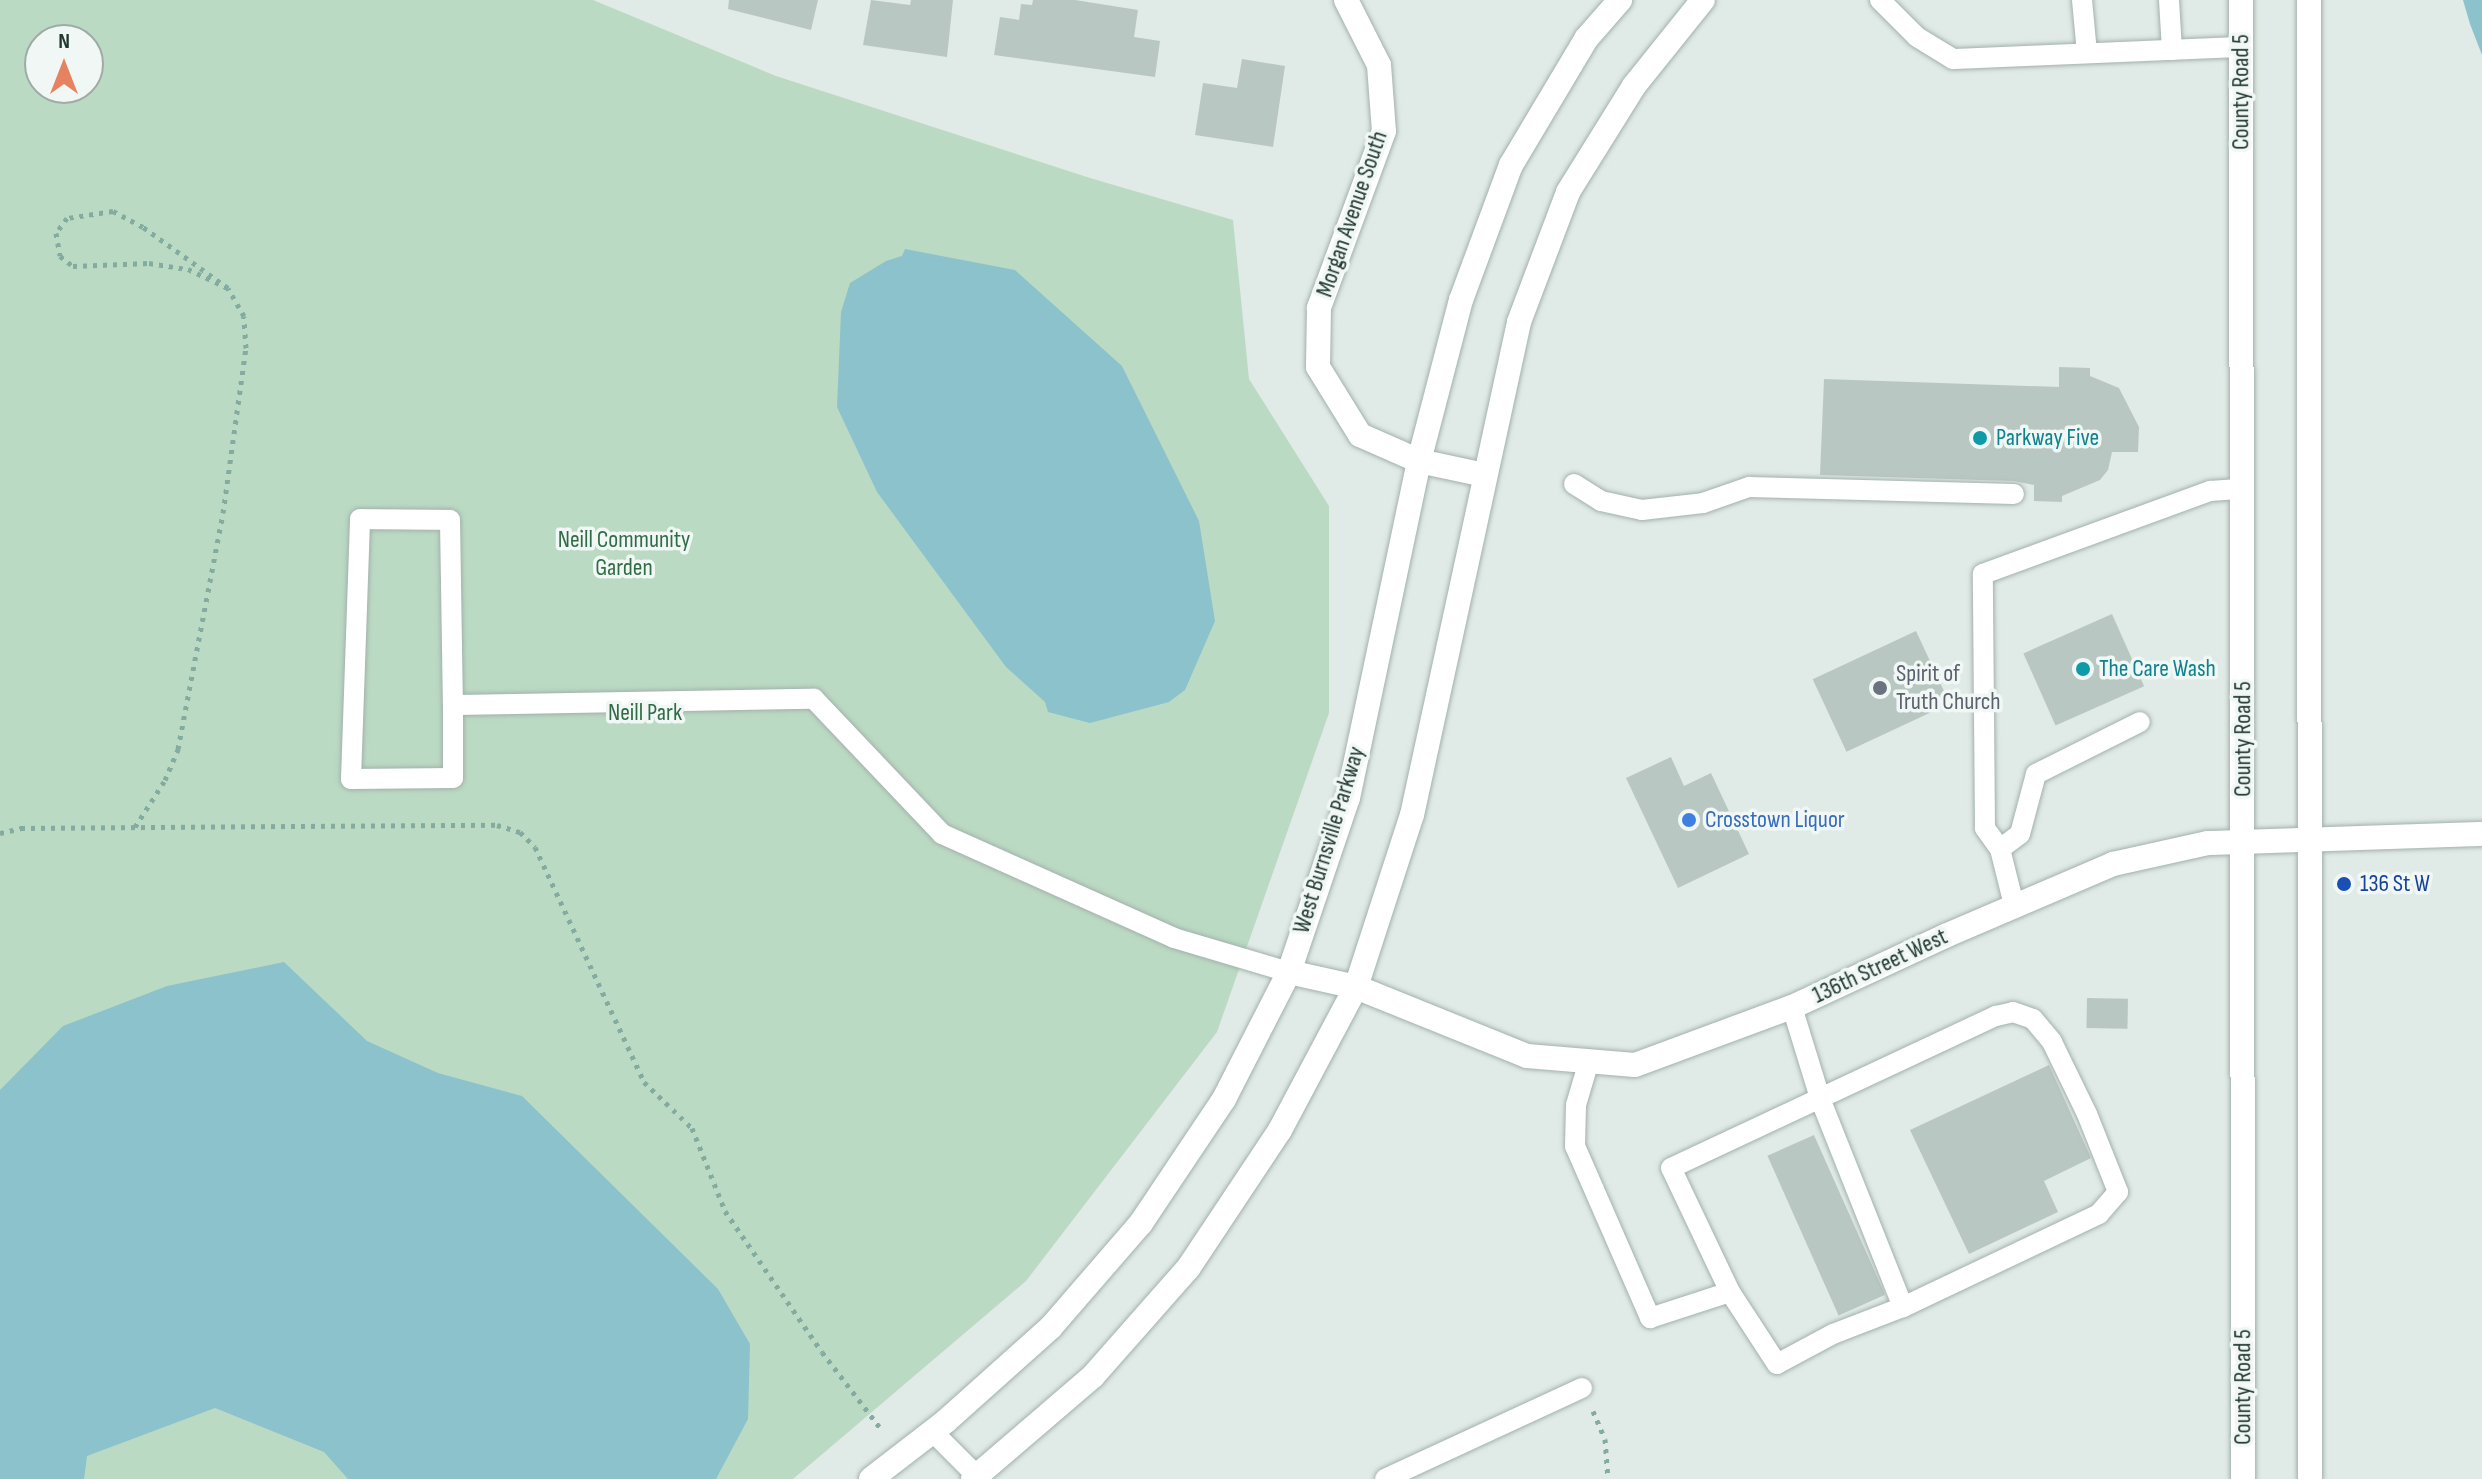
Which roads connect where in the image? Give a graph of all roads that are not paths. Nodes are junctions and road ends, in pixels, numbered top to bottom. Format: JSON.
{"nodes":[{"id":1,"x":1346,"y":0,"type":"edge"},
{"id":2,"x":1620,"y":0,"type":"edge"},
{"id":3,"x":1703,"y":0,"type":"edge"},
{"id":4,"x":1880,"y":0,"type":"edge"},
{"id":5,"x":2082,"y":0,"type":"edge"},
{"id":6,"x":2169,"y":0,"type":"edge"},
{"id":7,"x":2241,"y":0,"type":"edge"},
{"id":8,"x":2309,"y":0,"type":"edge"},
{"id":9,"x":2241,"y":47,"type":"junction"},
{"id":10,"x":2172,"y":50,"type":"junction"},
{"id":11,"x":2087,"y":53,"type":"junction"},
{"id":12,"x":1419,"y":461,"type":"junction"},
{"id":13,"x":1485,"y":475,"type":"junction"},
{"id":14,"x":1574,"y":484,"type":"dead end"},
{"id":15,"x":2242,"y":489,"type":"junction"},
{"id":16,"x":2014,"y":494,"type":"dead end"},
{"id":17,"x":453,"y":705,"type":"junction"},
{"id":18,"x":2140,"y":722,"type":"dead end"},
{"id":19,"x":2482,"y":834,"type":"edge"},
{"id":20,"x":2310,"y":838,"type":"junction"},
{"id":21,"x":2243,"y":840,"type":"junction"},
{"id":22,"x":2000,"y":849,"type":"junction"},
{"id":23,"x":2014,"y":905,"type":"junction"},
{"id":24,"x":1289,"y":972,"type":"junction"},
{"id":25,"x":1356,"y":987,"type":"junction"},
{"id":26,"x":1792,"y":1007,"type":"junction"},
{"id":27,"x":1589,"y":1061,"type":"junction"},
{"id":28,"x":1820,"y":1098,"type":"junction"},
{"id":29,"x":1730,"y":1292,"type":"junction"},
{"id":30,"x":1903,"y":1307,"type":"junction"},
{"id":31,"x":1582,"y":1388,"type":"road end"},
{"id":32,"x":932,"y":1431,"type":"junction"},
{"id":33,"x":977,"y":1478,"type":"edge"},
{"id":34,"x":871,"y":1479,"type":"edge"},
{"id":35,"x":1385,"y":1479,"type":"edge"},
{"id":36,"x":2243,"y":1479,"type":"edge"},
{"id":37,"x":2310,"y":1479,"type":"edge"}],
"edges":[{"from":1,"to":12,"type":"street","name":"Morgan Avenue South"},
{"from":2,"to":12,"type":"street","name":"West Burnsville Parkway"},
{"from":3,"to":13,"type":"street"},
{"from":4,"to":11,"type":"lane"},
{"from":5,"to":11,"type":"lane"},
{"from":6,"to":10,"type":"lane"},
{"from":7,"to":9,"type":"street","name":"County Road 5"},
{"from":8,"to":20,"type":"street"},
{"from":9,"to":10,"type":"lane"},
{"from":9,"to":15,"type":"street","name":"County Road 5"},
{"from":10,"to":11,"type":"lane"},
{"from":12,"to":13,"type":"street","name":"Morgan Avenue South"},
{"from":12,"to":24,"type":"street","name":"West Burnsville Parkway"},
{"from":13,"to":25,"type":"street"},
{"from":14,"to":16,"type":"lane"},
{"from":15,"to":21,"type":"street","name":"County Road 5"},
{"from":15,"to":22,"type":"lane"},
{"from":17,"to":17,"type":"lane"},
{"from":17,"to":24,"type":"lane"},
{"from":18,"to":22,"type":"lane"},
{"from":19,"to":20,"type":"street","name":"136th Street West"},
{"from":20,"to":21,"type":"street","name":"136th Street West"},
{"from":20,"to":37,"type":"street"},
{"from":21,"to":23,"type":"street","name":"136th Street West"},
{"from":21,"to":36,"type":"street","name":"County Road 5"},
{"from":22,"to":23,"type":"lane"},
{"from":23,"to":26,"type":"street","name":"136th Street West"},
{"from":24,"to":25,"type":"street","name":"136th Street West"},
{"from":24,"to":32,"type":"street","name":"West Burnsville Parkway"},
{"from":25,"to":27,"type":"street","name":"136th Street West"},
{"from":25,"to":33,"type":"street"},
{"from":26,"to":27,"type":"street","name":"136th Street West"},
{"from":26,"to":28,"type":"lane"},
{"from":27,"to":29,"type":"lane"},
{"from":28,"to":29,"type":"lane"},
{"from":28,"to":30,"type":"lane"},
{"from":28,"to":30,"type":"lane"},
{"from":29,"to":30,"type":"lane"},
{"from":31,"to":35,"type":"lane"},
{"from":32,"to":33,"type":"lane"},
{"from":32,"to":34,"type":"street","name":"West Burnsville Parkway"}]}
